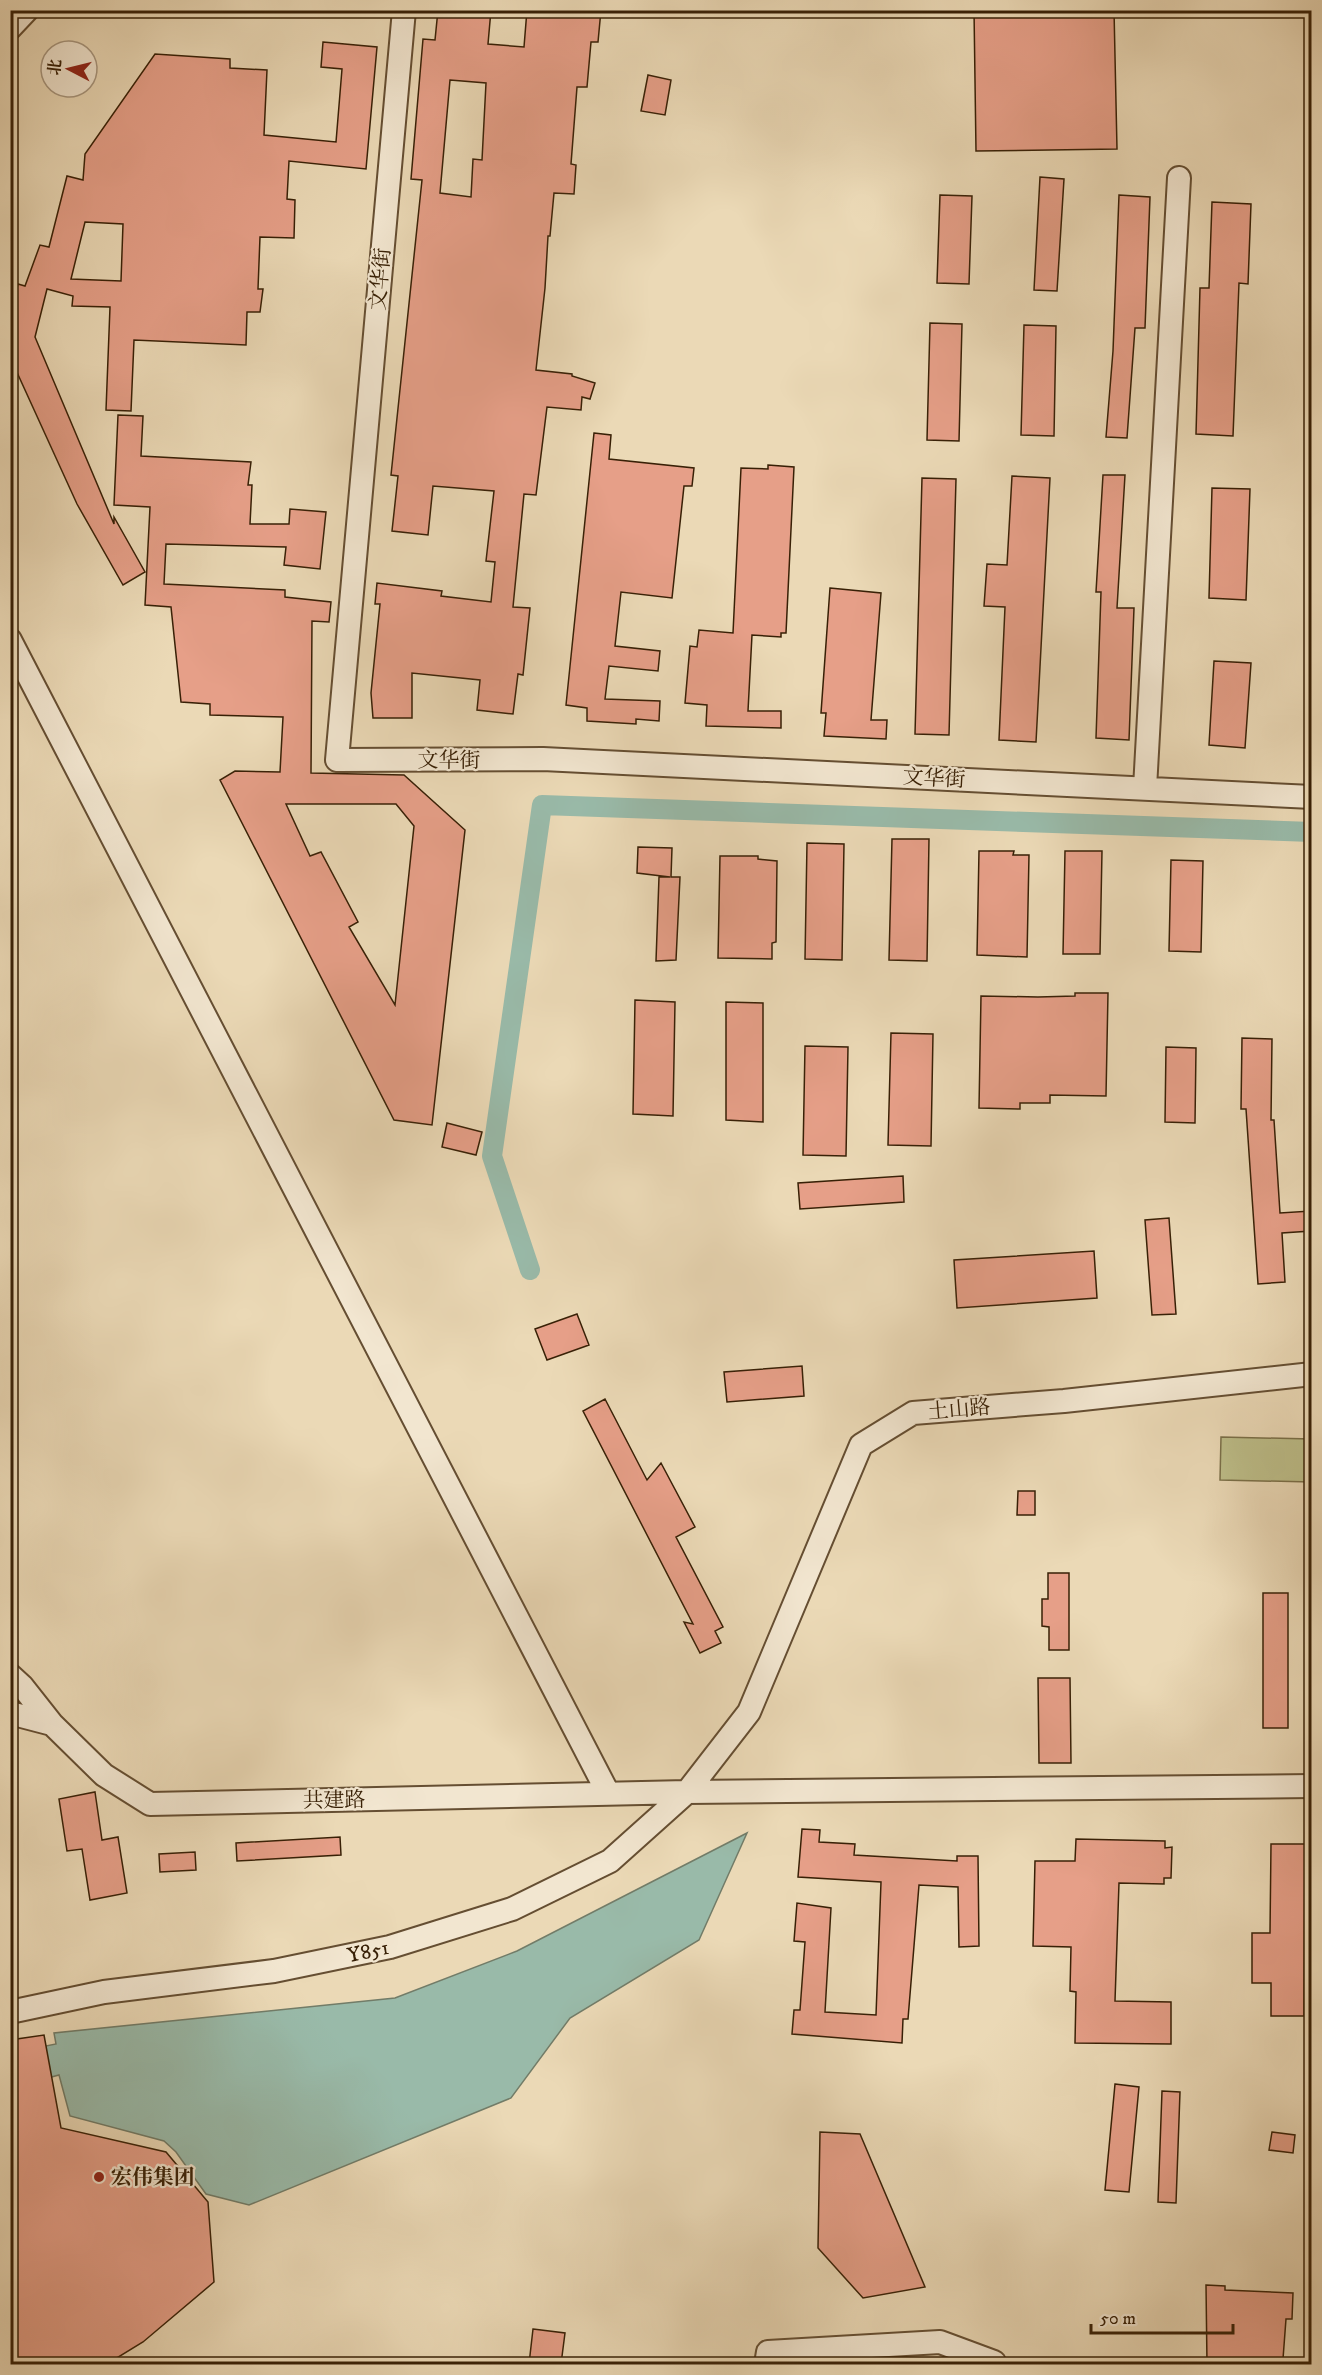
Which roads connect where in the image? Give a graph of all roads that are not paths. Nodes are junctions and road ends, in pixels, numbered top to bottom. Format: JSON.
{"nodes":[{"id":1,"x":27,"y":10,"type":"edge"},
{"id":2,"x":404,"y":10,"type":"edge"},
{"id":3,"x":10,"y":28,"type":"edge"},
{"id":4,"x":1179,"y":178,"type":"dead end"},
{"id":5,"x":10,"y":640,"type":"edge"},
{"id":6,"x":1145,"y":788,"type":"junction"},
{"id":7,"x":1311,"y":797,"type":"edge"},
{"id":8,"x":1311,"y":1374,"type":"edge"},
{"id":9,"x":10,"y":1675,"type":"edge"},
{"id":10,"x":10,"y":1713,"type":"edge"},
{"id":11,"x":52,"y":1724,"type":"junction"},
{"id":12,"x":1311,"y":1785,"type":"edge"},
{"id":13,"x":687,"y":1792,"type":"junction"},
{"id":14,"x":608,"y":1793,"type":"junction"},
{"id":15,"x":10,"y":2012,"type":"edge"},
{"id":16,"x":766,"y":2364,"type":"edge"},
{"id":17,"x":993,"y":2364,"type":"edge"}],
"edges":[{"from":1,"to":3,"type":"street"},
{"from":2,"to":6,"type":"street","name":"文华街"},
{"from":4,"to":6,"type":"street"},
{"from":5,"to":14,"type":"street"},
{"from":6,"to":7,"type":"street","name":"文华街"},
{"from":8,"to":13,"type":"street","name":"土山路"},
{"from":9,"to":11,"type":"street"},
{"from":10,"to":11,"type":"street","name":"共建路"},
{"from":11,"to":14,"type":"street","name":"共建路"},
{"from":12,"to":13,"type":"street","name":"共建路"},
{"from":13,"to":14,"type":"street","name":"共建路"},
{"from":13,"to":15,"type":"street","name":"Y851"},
{"from":16,"to":17,"type":"street"}]}
